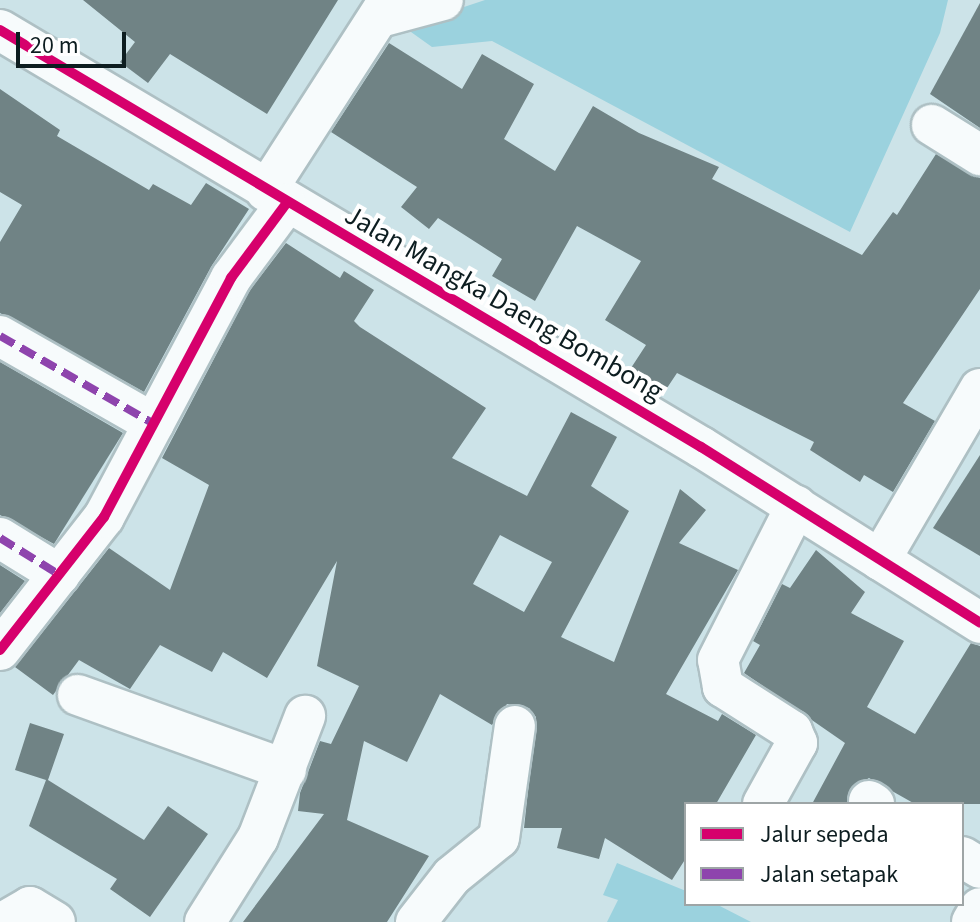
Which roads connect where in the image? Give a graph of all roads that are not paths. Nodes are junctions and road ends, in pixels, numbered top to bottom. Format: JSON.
{"nodes":[{"id":1,"x":443,"y":0,"type":"edge"},
{"id":2,"x":384,"y":8,"type":"edge"},
{"id":3,"x":0,"y":30,"type":"edge"},
{"id":4,"x":932,"y":125,"type":"dead end"},
{"id":5,"x":980,"y":155,"type":"edge"},
{"id":6,"x":276,"y":197,"type":"junction"},
{"id":7,"x":0,"y":336,"type":"edge"},
{"id":8,"x":980,"y":389,"type":"edge"},
{"id":9,"x":154,"y":424,"type":"junction"},
{"id":10,"x":796,"y":506,"type":"junction"},
{"id":11,"x":0,"y":538,"type":"edge"},
{"id":12,"x":880,"y":560,"type":"junction"},
{"id":13,"x":60,"y":575,"type":"junction"},
{"id":14,"x":980,"y":623,"type":"edge"},
{"id":15,"x":0,"y":650,"type":"edge"},
{"id":16,"x":78,"y":695,"type":"dead end"},
{"id":17,"x":305,"y":716,"type":"dead end"},
{"id":18,"x":515,"y":726,"type":"dead end"},
{"id":19,"x":286,"y":770,"type":"junction"},
{"id":20,"x":764,"y":802,"type":"edge"},
{"id":21,"x":980,"y":908,"type":"edge"},
{"id":22,"x":4,"y":922,"type":"edge"},
{"id":23,"x":55,"y":922,"type":"edge"},
{"id":24,"x":205,"y":922,"type":"edge"},
{"id":25,"x":416,"y":922,"type":"edge"},
{"id":26,"x":972,"y":922,"type":"edge"}],
"edges":[{"from":1,"to":2,"type":"street"},
{"from":2,"to":6,"type":"street"},
{"from":3,"to":6,"type":"street","name":"Jalan Mangka Daeng Bombong"},
{"from":4,"to":5,"type":"street"},
{"from":6,"to":9,"type":"street"},
{"from":6,"to":10,"type":"street","name":"Jalan Mangka Daeng Bombong"},
{"from":7,"to":9,"type":"street"},
{"from":8,"to":12,"type":"street"},
{"from":9,"to":13,"type":"street"},
{"from":10,"to":12,"type":"street","name":"Jalan Mangka Daeng Bombong"},
{"from":10,"to":20,"type":"street"},
{"from":11,"to":13,"type":"street"},
{"from":12,"to":14,"type":"street","name":"Jalan Mangka Daeng Bombong"},
{"from":13,"to":15,"type":"street"},
{"from":16,"to":19,"type":"street"},
{"from":17,"to":19,"type":"street"},
{"from":18,"to":25,"type":"street"},
{"from":19,"to":24,"type":"street"},
{"from":21,"to":26,"type":"street"},
{"from":22,"to":23,"type":"street"}]}
